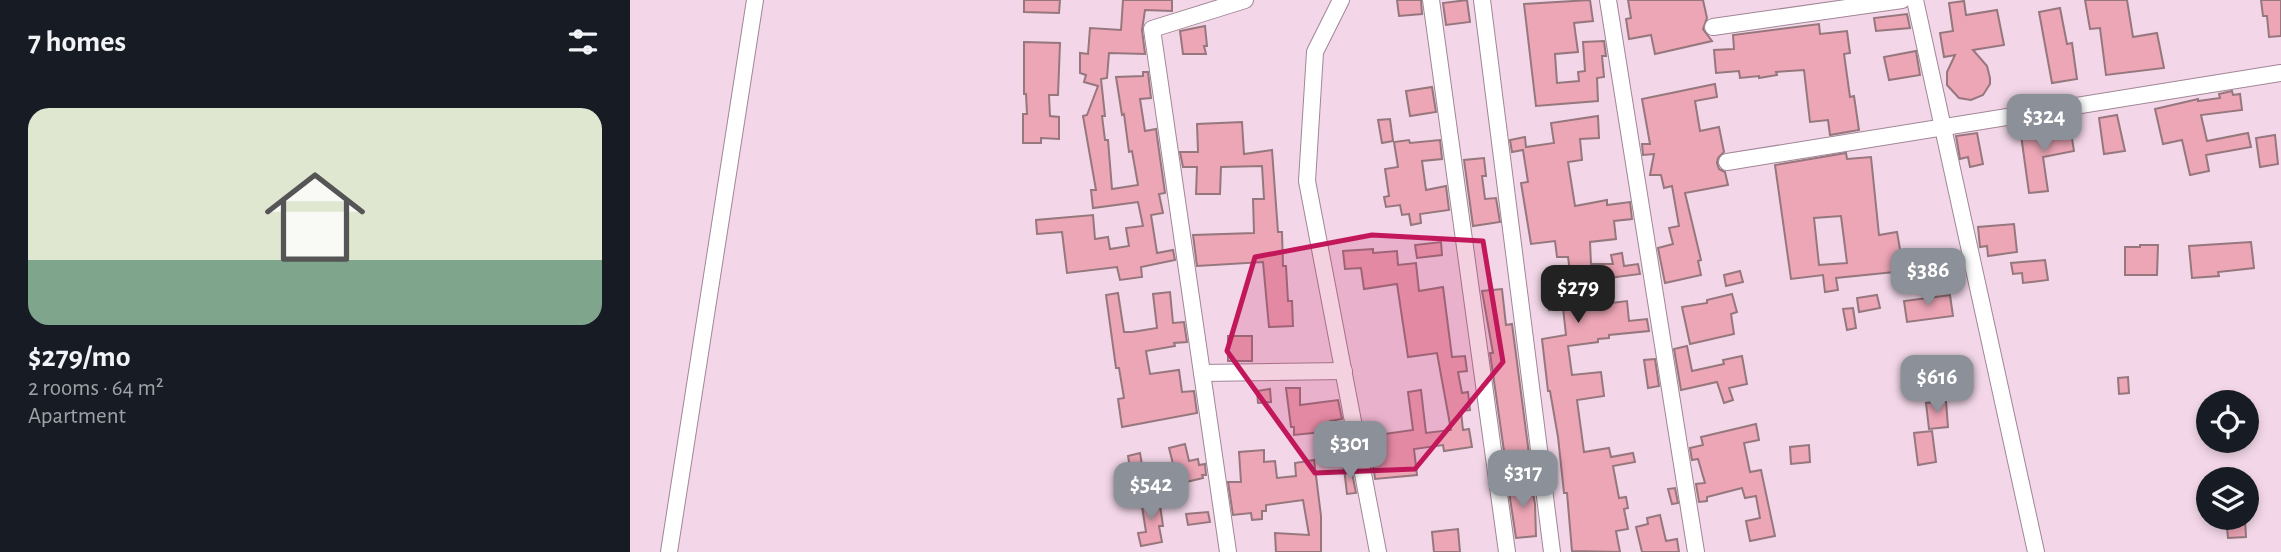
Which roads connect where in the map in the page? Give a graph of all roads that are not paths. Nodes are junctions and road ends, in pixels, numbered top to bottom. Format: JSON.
{"nodes":[{"id":1,"x":755,"y":0,"type":"edge"},
{"id":2,"x":1245,"y":0,"type":"edge"},
{"id":3,"x":1341,"y":0,"type":"edge"},
{"id":4,"x":1431,"y":0,"type":"edge"},
{"id":5,"x":1482,"y":0,"type":"edge"},
{"id":6,"x":1608,"y":0,"type":"edge"},
{"id":7,"x":1902,"y":0,"type":"edge"},
{"id":8,"x":1915,"y":0,"type":"edge"},
{"id":9,"x":1713,"y":27,"type":"dead end"},
{"id":10,"x":2281,"y":73,"type":"edge"},
{"id":11,"x":1945,"y":127,"type":"junction"},
{"id":12,"x":1727,"y":162,"type":"dead end"},
{"id":13,"x":1343,"y":371,"type":"junction"},
{"id":14,"x":1202,"y":373,"type":"junction"},
{"id":15,"x":668,"y":552,"type":"edge"},
{"id":16,"x":1228,"y":552,"type":"edge"},
{"id":17,"x":1378,"y":552,"type":"edge"},
{"id":18,"x":1507,"y":552,"type":"edge"},
{"id":19,"x":1552,"y":552,"type":"edge"},
{"id":20,"x":1696,"y":552,"type":"edge"},
{"id":21,"x":2036,"y":552,"type":"edge"}],
"edges":[{"from":1,"to":15,"type":"street"},
{"from":2,"to":14,"type":"street"},
{"from":3,"to":13,"type":"street"},
{"from":4,"to":18,"type":"street"},
{"from":5,"to":19,"type":"street"},
{"from":6,"to":20,"type":"street"},
{"from":7,"to":9,"type":"street"},
{"from":8,"to":11,"type":"street"},
{"from":10,"to":11,"type":"street"},
{"from":11,"to":12,"type":"street"},
{"from":11,"to":21,"type":"street"},
{"from":13,"to":14,"type":"street"},
{"from":13,"to":17,"type":"street"},
{"from":14,"to":16,"type":"street"}]}
